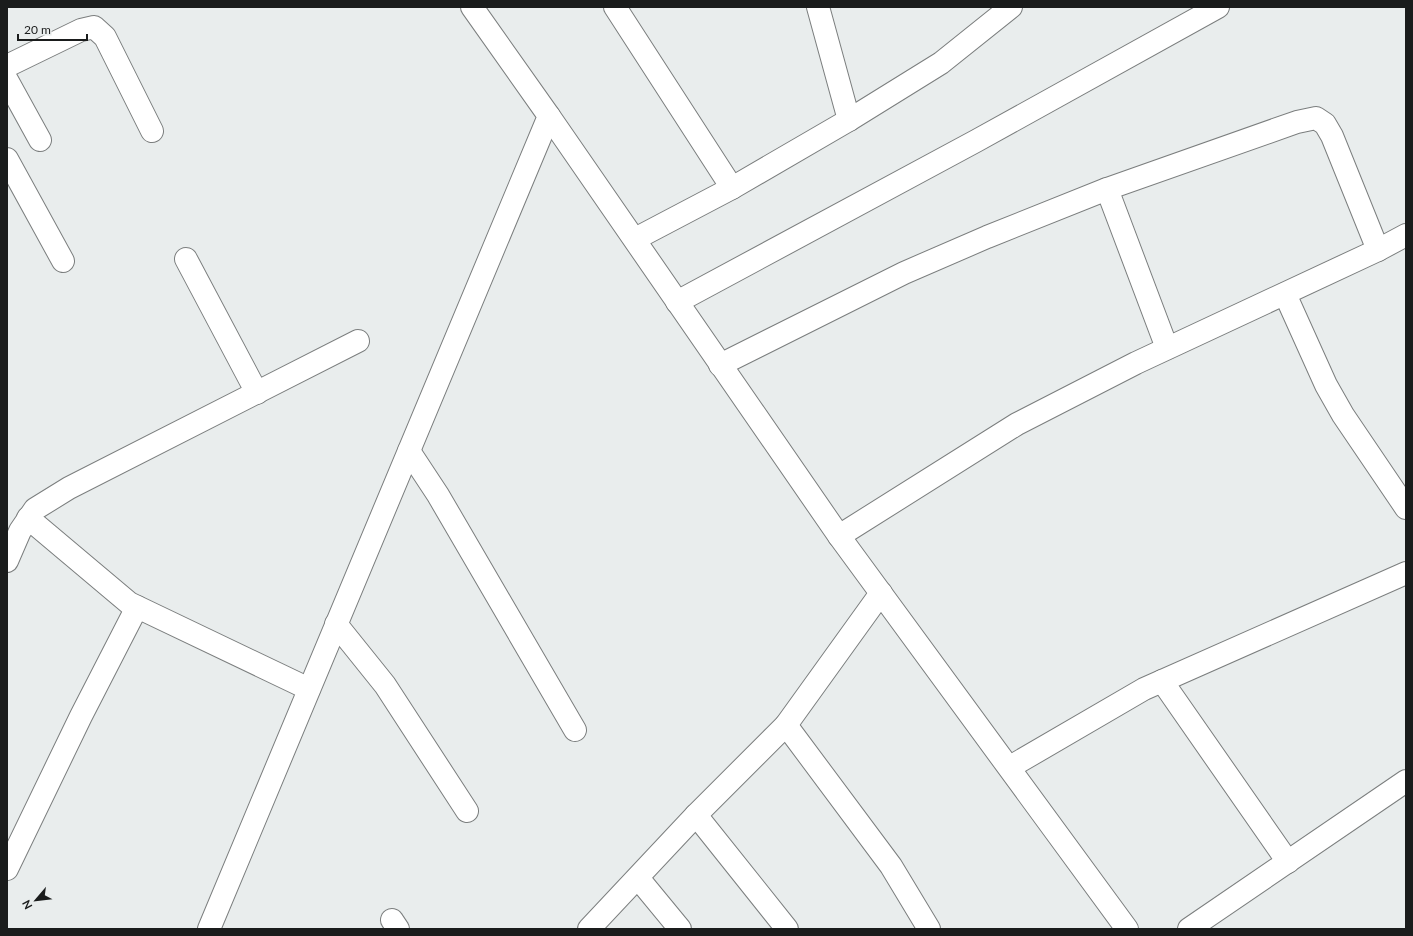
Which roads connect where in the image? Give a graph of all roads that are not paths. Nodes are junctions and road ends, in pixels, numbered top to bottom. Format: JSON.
{"nodes":[{"id":1,"x":472,"y":7,"type":"edge"},
{"id":2,"x":615,"y":7,"type":"edge"},
{"id":3,"x":818,"y":7,"type":"edge"},
{"id":4,"x":1011,"y":7,"type":"edge"},
{"id":5,"x":1218,"y":7,"type":"edge"},
{"id":6,"x":7,"y":66,"type":"edge"},
{"id":7,"x":7,"y":80,"type":"edge"},
{"id":8,"x":549,"y":116,"type":"junction"},
{"id":9,"x":849,"y":120,"type":"junction"},
{"id":10,"x":152,"y":130,"type":"dead end"},
{"id":11,"x":40,"y":140,"type":"dead end"},
{"id":12,"x":7,"y":159,"type":"edge"},
{"id":13,"x":732,"y":188,"type":"junction"},
{"id":14,"x":1107,"y":189,"type":"junction"},
{"id":15,"x":1406,"y":235,"type":"edge"},
{"id":16,"x":635,"y":239,"type":"junction"},
{"id":17,"x":1378,"y":250,"type":"junction"},
{"id":18,"x":186,"y":259,"type":"dead end"},
{"id":19,"x":63,"y":261,"type":"dead end"},
{"id":20,"x":1285,"y":294,"type":"junction"},
{"id":21,"x":677,"y":302,"type":"junction"},
{"id":22,"x":358,"y":341,"type":"dead end"},
{"id":23,"x":1167,"y":348,"type":"junction"},
{"id":24,"x":720,"y":365,"type":"junction"},
{"id":25,"x":257,"y":392,"type":"junction"},
{"id":26,"x":409,"y":451,"type":"junction"},
{"id":27,"x":1406,"y":508,"type":"edge"},
{"id":28,"x":28,"y":518,"type":"junction"},
{"id":29,"x":839,"y":536,"type":"junction"},
{"id":30,"x":7,"y":561,"type":"edge"},
{"id":31,"x":1406,"y":573,"type":"edge"},
{"id":32,"x":881,"y":593,"type":"junction"},
{"id":33,"x":137,"y":607,"type":"junction"},
{"id":34,"x":336,"y":624,"type":"junction"},
{"id":35,"x":1162,"y":682,"type":"junction"},
{"id":36,"x":309,"y":689,"type":"junction"},
{"id":37,"x":786,"y":724,"type":"junction"},
{"id":38,"x":575,"y":730,"type":"dead end"},
{"id":39,"x":1010,"y":767,"type":"junction"},
{"id":40,"x":1406,"y":781,"type":"edge"},
{"id":41,"x":467,"y":811,"type":"dead end"},
{"id":42,"x":696,"y":815,"type":"junction"},
{"id":43,"x":1288,"y":862,"type":"junction"},
{"id":44,"x":7,"y":869,"type":"edge"},
{"id":45,"x":638,"y":878,"type":"junction"},
{"id":46,"x":209,"y":929,"type":"edge"},
{"id":47,"x":589,"y":929,"type":"edge"},
{"id":48,"x":680,"y":929,"type":"edge"},
{"id":49,"x":787,"y":929,"type":"edge"},
{"id":50,"x":929,"y":929,"type":"edge"},
{"id":51,"x":1127,"y":929,"type":"edge"},
{"id":52,"x":1189,"y":929,"type":"edge"}],
"edges":[{"from":1,"to":8,"type":"street"},
{"from":2,"to":13,"type":"street"},
{"from":3,"to":9,"type":"street"},
{"from":4,"to":9,"type":"street"},
{"from":5,"to":21,"type":"street"},
{"from":6,"to":10,"type":"street"},
{"from":7,"to":11,"type":"street"},
{"from":8,"to":16,"type":"street"},
{"from":8,"to":26,"type":"street"},
{"from":9,"to":13,"type":"street"},
{"from":12,"to":19,"type":"street"},
{"from":13,"to":16,"type":"street"},
{"from":14,"to":17,"type":"street"},
{"from":14,"to":23,"type":"street"},
{"from":14,"to":24,"type":"street"},
{"from":15,"to":17,"type":"street"},
{"from":16,"to":21,"type":"street"},
{"from":17,"to":20,"type":"street"},
{"from":18,"to":25,"type":"street"},
{"from":20,"to":23,"type":"street"},
{"from":20,"to":27,"type":"street"},
{"from":21,"to":24,"type":"street"},
{"from":22,"to":25,"type":"street"},
{"from":23,"to":29,"type":"street"},
{"from":24,"to":29,"type":"street"},
{"from":25,"to":28,"type":"street"},
{"from":26,"to":34,"type":"street"},
{"from":26,"to":38,"type":"street"},
{"from":28,"to":30,"type":"street"},
{"from":28,"to":33,"type":"street"},
{"from":29,"to":32,"type":"street"},
{"from":31,"to":35,"type":"street"},
{"from":32,"to":37,"type":"street"},
{"from":32,"to":39,"type":"street"},
{"from":33,"to":36,"type":"street"},
{"from":33,"to":44,"type":"street"},
{"from":34,"to":36,"type":"street"},
{"from":34,"to":41,"type":"street"},
{"from":35,"to":39,"type":"street"},
{"from":35,"to":43,"type":"street"},
{"from":36,"to":46,"type":"street"},
{"from":37,"to":42,"type":"street"},
{"from":37,"to":50,"type":"street"},
{"from":39,"to":51,"type":"street"},
{"from":40,"to":43,"type":"street"},
{"from":42,"to":45,"type":"street"},
{"from":42,"to":49,"type":"street"},
{"from":43,"to":52,"type":"street"},
{"from":45,"to":47,"type":"street"},
{"from":45,"to":48,"type":"street"}]}
